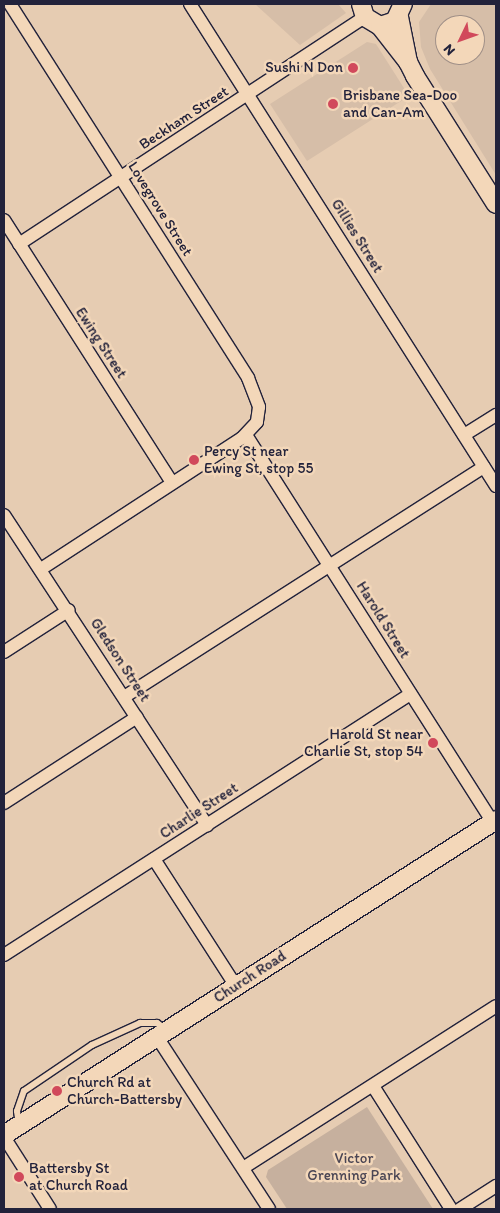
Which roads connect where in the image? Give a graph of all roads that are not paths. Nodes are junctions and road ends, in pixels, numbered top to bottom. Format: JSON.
{"nodes":[{"id":1,"x":10,"y":4,"type":"edge"},
{"id":2,"x":190,"y":4,"type":"edge"},
{"id":3,"x":403,"y":8,"type":"edge"},
{"id":4,"x":363,"y":10,"type":"edge"},
{"id":5,"x":380,"y":26,"type":"junction"},
{"id":6,"x":408,"y":62,"type":"junction"},
{"id":7,"x":248,"y":96,"type":"junction"},
{"id":8,"x":121,"y":178,"type":"junction"},
{"id":9,"x":496,"y":204,"type":"edge"},
{"id":10,"x":4,"y":220,"type":"edge"},
{"id":11,"x":19,"y":244,"type":"junction"},
{"id":12,"x":496,"y":415,"type":"edge"},
{"id":13,"x":246,"y":435,"type":"junction"},
{"id":14,"x":464,"y":435,"type":"junction"},
{"id":15,"x":484,"y":467,"type":"junction"},
{"id":16,"x":172,"y":483,"type":"junction"},
{"id":17,"x":496,"y":486,"type":"edge"},
{"id":18,"x":4,"y":515,"type":"edge"},
{"id":19,"x":330,"y":566,"type":"junction"},
{"id":20,"x":41,"y":569,"type":"junction"},
{"id":21,"x":69,"y":610,"type":"junction"},
{"id":22,"x":4,"y":652,"type":"edge"},
{"id":23,"x":411,"y":694,"type":"junction"},
{"id":24,"x":124,"y":697,"type":"junction"},
{"id":25,"x":137,"y":717,"type":"junction"},
{"id":26,"x":4,"y":802,"type":"edge"},
{"id":27,"x":494,"y":821,"type":"edge"},
{"id":28,"x":207,"y":825,"type":"junction"},
{"id":29,"x":154,"y":859,"type":"junction"},
{"id":30,"x":4,"y":955,"type":"edge"},
{"id":31,"x":236,"y":986,"type":"junction"},
{"id":32,"x":496,"y":1006,"type":"edge"},
{"id":33,"x":162,"y":1034,"type":"junction"},
{"id":34,"x":373,"y":1086,"type":"junction"},
{"id":35,"x":20,"y":1125,"type":"junction"},
{"id":36,"x":4,"y":1136,"type":"edge"},
{"id":37,"x":243,"y":1168,"type":"junction"},
{"id":38,"x":496,"y":1186,"type":"edge"},
{"id":39,"x":50,"y":1209,"type":"edge"},
{"id":40,"x":269,"y":1209,"type":"edge"},
{"id":41,"x":451,"y":1209,"type":"edge"},
{"id":42,"x":460,"y":1209,"type":"edge"}],
"edges":[{"from":1,"to":8,"type":"street","name":"Lovegrove Street"},
{"from":2,"to":7,"type":"street","name":"Gillies Street"},
{"from":3,"to":5,"type":"street"},
{"from":3,"to":6,"type":"street"},
{"from":4,"to":5,"type":"street"},
{"from":4,"to":7,"type":"street","name":"Beckham Street"},
{"from":5,"to":6,"type":"street"},
{"from":6,"to":9,"type":"street"},
{"from":7,"to":8,"type":"street","name":"Beckham Street"},
{"from":7,"to":14,"type":"street","name":"Gillies Street"},
{"from":8,"to":11,"type":"street","name":"Beckham Street"},
{"from":8,"to":13,"type":"street","name":"Lovegrove Street"},
{"from":10,"to":11,"type":"street","name":"Ewing Street"},
{"from":11,"to":16,"type":"street","name":"Ewing Street"},
{"from":12,"to":14,"type":"street"},
{"from":13,"to":16,"type":"street"},
{"from":13,"to":19,"type":"street","name":"Harold Street"},
{"from":14,"to":15,"type":"street","name":"Gillies Street"},
{"from":15,"to":17,"type":"street","name":"Gillies Street"},
{"from":15,"to":19,"type":"street"},
{"from":16,"to":20,"type":"street"},
{"from":18,"to":20,"type":"street","name":"Gledson Street"},
{"from":19,"to":23,"type":"street","name":"Harold Street"},
{"from":19,"to":24,"type":"street"},
{"from":20,"to":21,"type":"street","name":"Gledson Street"},
{"from":21,"to":22,"type":"street"},
{"from":21,"to":24,"type":"street","name":"Gledson Street"},
{"from":23,"to":27,"type":"street","name":"Harold Street"},
{"from":23,"to":28,"type":"street","name":"Charlie Street"},
{"from":24,"to":25,"type":"street","name":"Gledson Street"},
{"from":25,"to":26,"type":"street"},
{"from":25,"to":28,"type":"street","name":"Gledson Street"},
{"from":27,"to":31,"type":"street","name":"Church Road"},
{"from":28,"to":29,"type":"street","name":"Charlie Street"},
{"from":29,"to":30,"type":"street","name":"Charlie Street"},
{"from":29,"to":31,"type":"street"},
{"from":31,"to":33,"type":"street","name":"Church Road"},
{"from":32,"to":34,"type":"street"},
{"from":33,"to":35,"type":"street","name":"Church Road"},
{"from":33,"to":35,"type":"lane"},
{"from":33,"to":37,"type":"street"},
{"from":34,"to":37,"type":"street"},
{"from":34,"to":41,"type":"street"},
{"from":35,"to":36,"type":"street","name":"Church Road"},
{"from":36,"to":39,"type":"street"},
{"from":37,"to":40,"type":"street"},
{"from":38,"to":42,"type":"street"}]}
